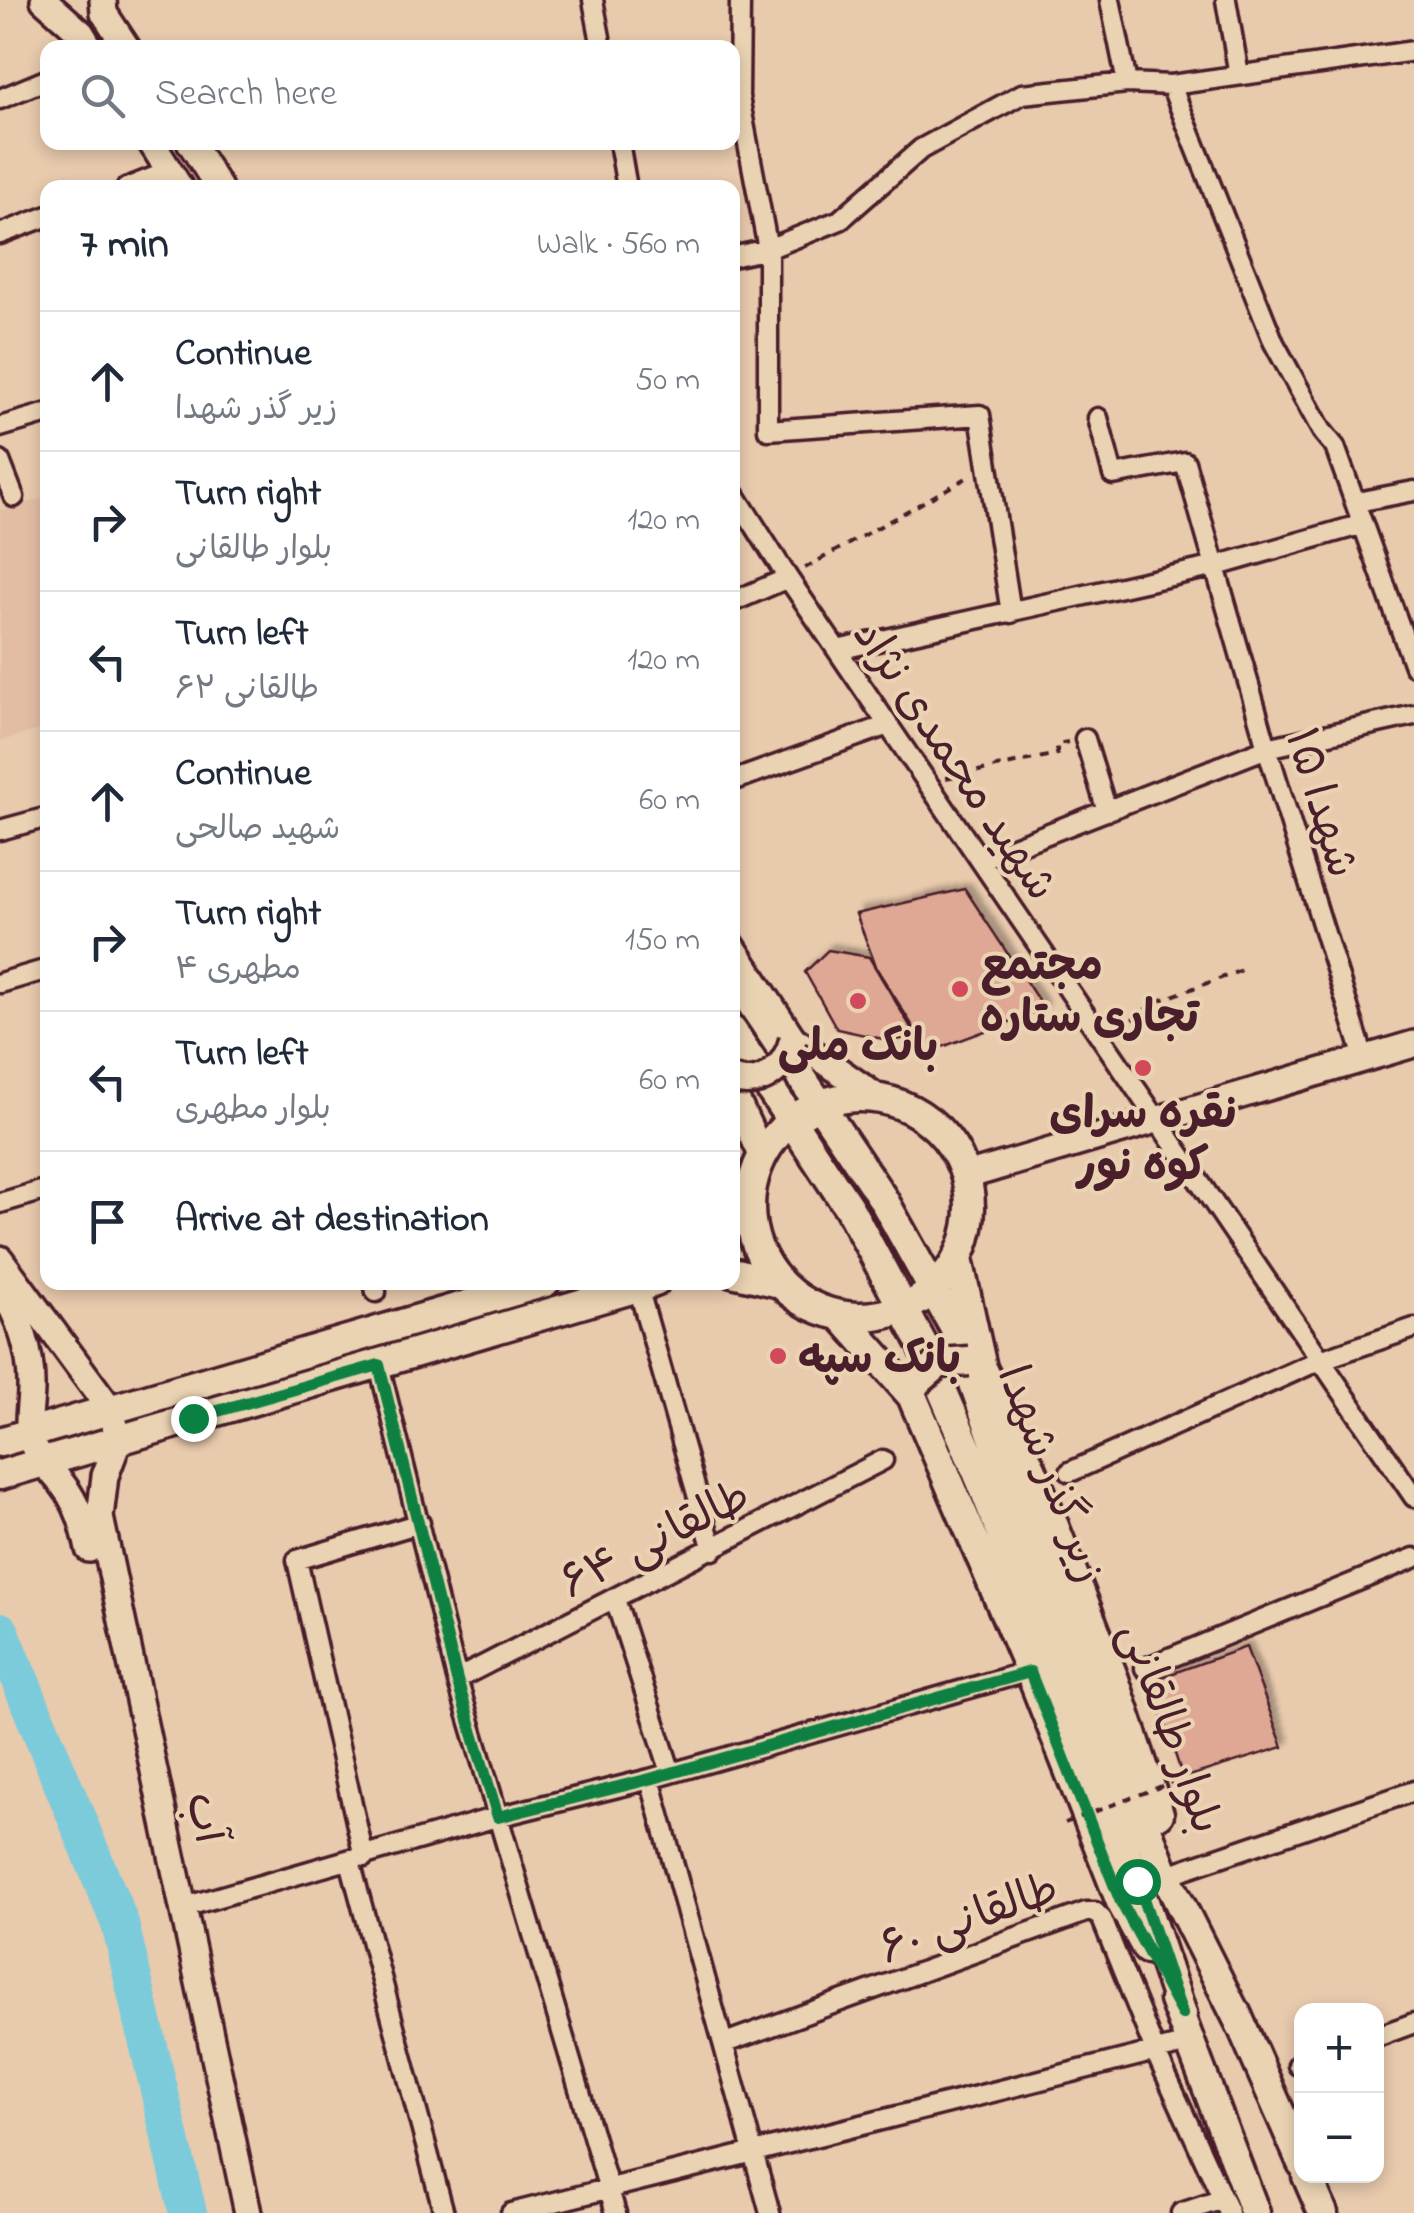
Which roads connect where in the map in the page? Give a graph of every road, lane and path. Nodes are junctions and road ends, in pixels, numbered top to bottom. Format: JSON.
{"nodes":[{"id":1,"x":44,"y":0,"type":"edge"},
{"id":2,"x":102,"y":0,"type":"edge"},
{"id":3,"x":593,"y":0,"type":"edge"},
{"id":4,"x":740,"y":0,"type":"edge"},
{"id":5,"x":1110,"y":0,"type":"edge"},
{"id":6,"x":1226,"y":0,"type":"edge"},
{"id":7,"x":84,"y":40,"type":"edge"},
{"id":8,"x":122,"y":40,"type":"edge"},
{"id":9,"x":600,"y":40,"type":"edge"},
{"id":10,"x":1414,"y":51,"type":"edge"},
{"id":11,"x":1239,"y":76,"type":"junction"},
{"id":12,"x":40,"y":81,"type":"edge"},
{"id":13,"x":1127,"y":83,"type":"junction"},
{"id":14,"x":1172,"y":84,"type":"junction"},
{"id":15,"x":0,"y":98,"type":"edge"},
{"id":16,"x":155,"y":150,"type":"edge"},
{"id":17,"x":195,"y":150,"type":"edge"},
{"id":18,"x":620,"y":150,"type":"edge"},
{"id":19,"x":174,"y":179,"type":"edge"},
{"id":20,"x":215,"y":180,"type":"edge"},
{"id":21,"x":626,"y":180,"type":"edge"},
{"id":22,"x":40,"y":219,"type":"edge"},
{"id":23,"x":0,"y":234,"type":"edge"},
{"id":24,"x":768,"y":249,"type":"junction"},
{"id":25,"x":740,"y":255,"type":"edge"},
{"id":26,"x":40,"y":416,"type":"edge"},
{"id":27,"x":1098,"y":418,"type":"dead end"},
{"id":28,"x":0,"y":427,"type":"edge"},
{"id":29,"x":0,"y":461,"type":"edge"},
{"id":30,"x":988,"y":466,"type":"junction"},
{"id":31,"x":1414,"y":491,"type":"edge"},
{"id":32,"x":14,"y":496,"type":"dead end"},
{"id":33,"x":1357,"y":502,"type":"junction"},
{"id":34,"x":740,"y":503,"type":"edge"},
{"id":35,"x":1363,"y":524,"type":"junction"},
{"id":36,"x":1216,"y":566,"type":"junction"},
{"id":37,"x":788,"y":578,"type":"junction"},
{"id":38,"x":740,"y":599,"type":"edge"},
{"id":39,"x":1011,"y":613,"type":"junction"},
{"id":40,"x":837,"y":650,"type":"junction"},
{"id":41,"x":1414,"y":666,"type":"edge"},
{"id":42,"x":1414,"y":716,"type":"edge"},
{"id":43,"x":888,"y":725,"type":"junction"},
{"id":44,"x":1085,"y":739,"type":"joint"},
{"id":45,"x":1267,"y":748,"type":"junction"},
{"id":46,"x":740,"y":778,"type":"edge"},
{"id":47,"x":927,"y":782,"type":"junction"},
{"id":48,"x":1107,"y":810,"type":"junction"},
{"id":49,"x":40,"y":818,"type":"edge"},
{"id":50,"x":0,"y":830,"type":"edge"},
{"id":51,"x":980,"y":860,"type":"junction"},
{"id":52,"x":740,"y":958,"type":"edge"},
{"id":53,"x":1248,"y":968,"type":"dead end"},
{"id":54,"x":40,"y":971,"type":"edge"},
{"id":55,"x":0,"y":983,"type":"edge"},
{"id":56,"x":740,"y":986,"type":"edge"},
{"id":57,"x":794,"y":1039,"type":"junction"},
{"id":58,"x":740,"y":1043,"type":"edge"},
{"id":59,"x":1104,"y":1043,"type":"junction"},
{"id":60,"x":1414,"y":1044,"type":"edge"},
{"id":61,"x":1364,"y":1058,"type":"junction"},
{"id":62,"x":740,"y":1080,"type":"edge"},
{"id":63,"x":878,"y":1098,"type":"junction"},
{"id":64,"x":740,"y":1109,"type":"edge"},
{"id":65,"x":1156,"y":1118,"type":"junction"},
{"id":66,"x":762,"y":1156,"type":"junction"},
{"id":67,"x":966,"y":1176,"type":"junction"},
{"id":68,"x":40,"y":1192,"type":"edge"},
{"id":69,"x":742,"y":1195,"type":"edge"},
{"id":70,"x":0,"y":1204,"type":"edge"},
{"id":71,"x":958,"y":1259,"type":"junction"},
{"id":72,"x":0,"y":1260,"type":"edge"},
{"id":73,"x":740,"y":1274,"type":"edge"},
{"id":74,"x":780,"y":1283,"type":"junction"},
{"id":75,"x":0,"y":1288,"type":"edge"},
{"id":76,"x":518,"y":1290,"type":"edge"},
{"id":77,"x":629,"y":1290,"type":"edge"},
{"id":78,"x":647,"y":1290,"type":"edge"},
{"id":79,"x":841,"y":1316,"type":"junction"},
{"id":80,"x":1414,"y":1328,"type":"edge"},
{"id":81,"x":1320,"y":1360,"type":"junction"},
{"id":82,"x":379,"y":1365,"type":"junction"},
{"id":83,"x":976,"y":1365,"type":"junction"},
{"id":84,"x":914,"y":1389,"type":"junction"},
{"id":85,"x":110,"y":1410,"type":"junction"},
{"id":86,"x":29,"y":1434,"type":"junction"},
{"id":87,"x":119,"y":1440,"type":"junction"},
{"id":88,"x":0,"y":1442,"type":"edge"},
{"id":89,"x":884,"y":1460,"type":"dead end"},
{"id":90,"x":42,"y":1464,"type":"junction"},
{"id":91,"x":1070,"y":1472,"type":"dead end"},
{"id":92,"x":0,"y":1475,"type":"edge"},
{"id":93,"x":1414,"y":1497,"type":"edge"},
{"id":94,"x":420,"y":1523,"type":"junction"},
{"id":95,"x":713,"y":1550,"type":"junction"},
{"id":96,"x":1414,"y":1558,"type":"edge"},
{"id":97,"x":616,"y":1599,"type":"junction"},
{"id":98,"x":1145,"y":1668,"type":"dead end"},
{"id":99,"x":1030,"y":1672,"type":"junction"},
{"id":100,"x":457,"y":1680,"type":"junction"},
{"id":101,"x":671,"y":1773,"type":"junction"},
{"id":102,"x":650,"y":1779,"type":"junction"},
{"id":103,"x":1414,"y":1791,"type":"edge"},
{"id":104,"x":1194,"y":1802,"type":"dead end"},
{"id":105,"x":498,"y":1817,"type":"junction"},
{"id":106,"x":1066,"y":1823,"type":"dead end"},
{"id":107,"x":357,"y":1859,"type":"junction"},
{"id":108,"x":1179,"y":1870,"type":"junction"},
{"id":109,"x":184,"y":1908,"type":"junction"},
{"id":110,"x":1182,"y":2014,"type":"junction"},
{"id":111,"x":1414,"y":2024,"type":"edge"},
{"id":112,"x":1243,"y":2030,"type":"junction"},
{"id":113,"x":1384,"y":2034,"type":"edge"},
{"id":114,"x":1192,"y":2042,"type":"junction"},
{"id":115,"x":725,"y":2043,"type":"junction"},
{"id":116,"x":1156,"y":2051,"type":"junction"},
{"id":117,"x":1294,"y":2145,"type":"edge"},
{"id":118,"x":754,"y":2152,"type":"junction"},
{"id":119,"x":1310,"y":2183,"type":"edge"},
{"id":120,"x":609,"y":2188,"type":"junction"},
{"id":121,"x":1226,"y":2206,"type":"edge"},
{"id":122,"x":231,"y":2213,"type":"edge"},
{"id":123,"x":248,"y":2213,"type":"edge"},
{"id":124,"x":444,"y":2213,"type":"edge"},
{"id":125,"x":511,"y":2213,"type":"edge"},
{"id":126,"x":616,"y":2213,"type":"edge"},
{"id":127,"x":770,"y":2213,"type":"edge"},
{"id":128,"x":1182,"y":2213,"type":"edge"},
{"id":129,"x":1256,"y":2213,"type":"edge"},
{"id":130,"x":1324,"y":2213,"type":"edge"}],
"edges":[{"from":1,"to":7,"type":"street"},
{"from":2,"to":8,"type":"street"},
{"from":3,"to":9,"type":"street"},
{"from":4,"to":24,"type":"street"},
{"from":5,"to":13,"type":"street"},
{"from":6,"to":11,"type":"street"},
{"from":10,"to":11,"type":"street"},
{"from":11,"to":14,"type":"street"},
{"from":12,"to":15,"type":"street"},
{"from":13,"to":14,"type":"street"},
{"from":13,"to":24,"type":"street"},
{"from":14,"to":33,"type":"street"},
{"from":16,"to":19,"type":"street"},
{"from":17,"to":20,"type":"street"},
{"from":18,"to":21,"type":"street"},
{"from":22,"to":23,"type":"street"},
{"from":24,"to":25,"type":"street"},
{"from":24,"to":30,"type":"street"},
{"from":26,"to":28,"type":"street"},
{"from":27,"to":36,"type":"street","name":"شهدا ۱۵"},
{"from":29,"to":32,"type":"street"},
{"from":30,"to":37,"type":"path"},
{"from":30,"to":39,"type":"street"},
{"from":31,"to":33,"type":"street"},
{"from":33,"to":35,"type":"street"},
{"from":34,"to":37,"type":"street","name":"شهید محمدی نژاد"},
{"from":35,"to":36,"type":"street"},
{"from":35,"to":41,"type":"street"},
{"from":36,"to":39,"type":"street"},
{"from":36,"to":45,"type":"street","name":"شهدا ۱۵"},
{"from":37,"to":38,"type":"street"},
{"from":37,"to":40,"type":"street","name":"شهید محمدی نژاد"},
{"from":39,"to":40,"type":"street"},
{"from":40,"to":43,"type":"street","name":"شهید محمدی نژاد"},
{"from":42,"to":45,"type":"street"},
{"from":43,"to":46,"type":"street"},
{"from":43,"to":47,"type":"street","name":"شهید محمدی نژاد"},
{"from":44,"to":47,"type":"path"},
{"from":44,"to":48,"type":"street"},
{"from":45,"to":48,"type":"street"},
{"from":45,"to":61,"type":"street","name":"شهدا ۱۵"},
{"from":47,"to":51,"type":"street","name":"شهید محمدی نژاد"},
{"from":48,"to":51,"type":"street"},
{"from":49,"to":50,"type":"street"},
{"from":51,"to":59,"type":"street","name":"شهید محمدی نژاد"},
{"from":52,"to":57,"type":"street"},
{"from":53,"to":59,"type":"path"},
{"from":54,"to":55,"type":"street"},
{"from":56,"to":112,"type":"main road","name":"زیر گذر شهدا"},
{"from":57,"to":62,"type":"street","bridge":true},
{"from":57,"to":63,"type":"street"},
{"from":58,"to":110,"type":"main road","name":"زیر گذر شهدا"},
{"from":59,"to":65,"type":"street","name":"شهید محمدی نژاد"},
{"from":60,"to":61,"type":"street"},
{"from":61,"to":65,"type":"street"},
{"from":63,"to":66,"type":"main road"},
{"from":63,"to":67,"type":"main road"},
{"from":64,"to":66,"type":"street"},
{"from":65,"to":67,"type":"street"},
{"from":65,"to":81,"type":"street","name":"شهید محمدی نژاد"},
{"from":66,"to":69,"type":"main road"},
{"from":67,"to":71,"type":"main road"},
{"from":68,"to":70,"type":"street"},
{"from":69,"to":74,"type":"main road"},
{"from":71,"to":79,"type":"main road"},
{"from":71,"to":83,"type":"main road","name":"بلوار طالقانی"},
{"from":72,"to":85,"type":"street"},
{"from":73,"to":74,"type":"main road"},
{"from":74,"to":79,"type":"main road"},
{"from":75,"to":86,"type":"street"},
{"from":76,"to":85,"type":"main road"},
{"from":77,"to":82,"type":"main road"},
{"from":78,"to":95,"type":"street"},
{"from":79,"to":84,"type":"main road"},
{"from":80,"to":81,"type":"street"},
{"from":81,"to":91,"type":"street"},
{"from":81,"to":93,"type":"street","name":"شهید محمدی نژاد"},
{"from":82,"to":87,"type":"main road"},
{"from":82,"to":94,"type":"street"},
{"from":83,"to":84,"type":"main road","bridge":true},
{"from":83,"to":108,"type":"main road","name":"بلوار طالقانی"},
{"from":84,"to":99,"type":"main road"},
{"from":85,"to":86,"type":"main road"},
{"from":85,"to":87,"type":"street"},
{"from":86,"to":88,"type":"main road"},
{"from":86,"to":90,"type":"street","name":"آب"},
{"from":87,"to":90,"type":"main road"},
{"from":87,"to":109,"type":"street","name":"آب"},
{"from":89,"to":95,"type":"street","name":"طالقانی ۶۴"},
{"from":90,"to":92,"type":"main road"},
{"from":90,"to":122,"type":"street","name":"آب"},
{"from":94,"to":100,"type":"street"},
{"from":94,"to":107,"type":"street"},
{"from":95,"to":97,"type":"street","name":"طالقانی ۶۴"},
{"from":96,"to":98,"type":"street"},
{"from":97,"to":100,"type":"street","name":"طالقانی ۶۴"},
{"from":97,"to":101,"type":"street"},
{"from":99,"to":101,"type":"street"},
{"from":99,"to":110,"type":"main road"},
{"from":100,"to":105,"type":"street"},
{"from":101,"to":102,"type":"street"},
{"from":102,"to":105,"type":"street"},
{"from":102,"to":115,"type":"street"},
{"from":103,"to":108,"type":"street"},
{"from":104,"to":106,"type":"path","bridge":true},
{"from":105,"to":107,"type":"street"},
{"from":105,"to":120,"type":"street"},
{"from":107,"to":109,"type":"street"},
{"from":107,"to":124,"type":"street"},
{"from":108,"to":112,"type":"main road","name":"بلوار طالقانی"},
{"from":109,"to":123,"type":"street","name":"آب"},
{"from":110,"to":114,"type":"main road"},
{"from":111,"to":113,"type":"street"},
{"from":112,"to":117,"type":"main road","name":"بلوار طالقانی"},
{"from":114,"to":116,"type":"street"},
{"from":114,"to":129,"type":"main road"},
{"from":115,"to":116,"type":"street","name":"طالقانی ۶۰"},
{"from":115,"to":118,"type":"street"},
{"from":116,"to":118,"type":"street"},
{"from":116,"to":121,"type":"street","name":"طالقانی ۶۰"},
{"from":118,"to":120,"type":"street"},
{"from":118,"to":127,"type":"street"},
{"from":119,"to":130,"type":"main road"},
{"from":120,"to":125,"type":"street"},
{"from":120,"to":126,"type":"street"},
{"from":121,"to":128,"type":"street"}]}
